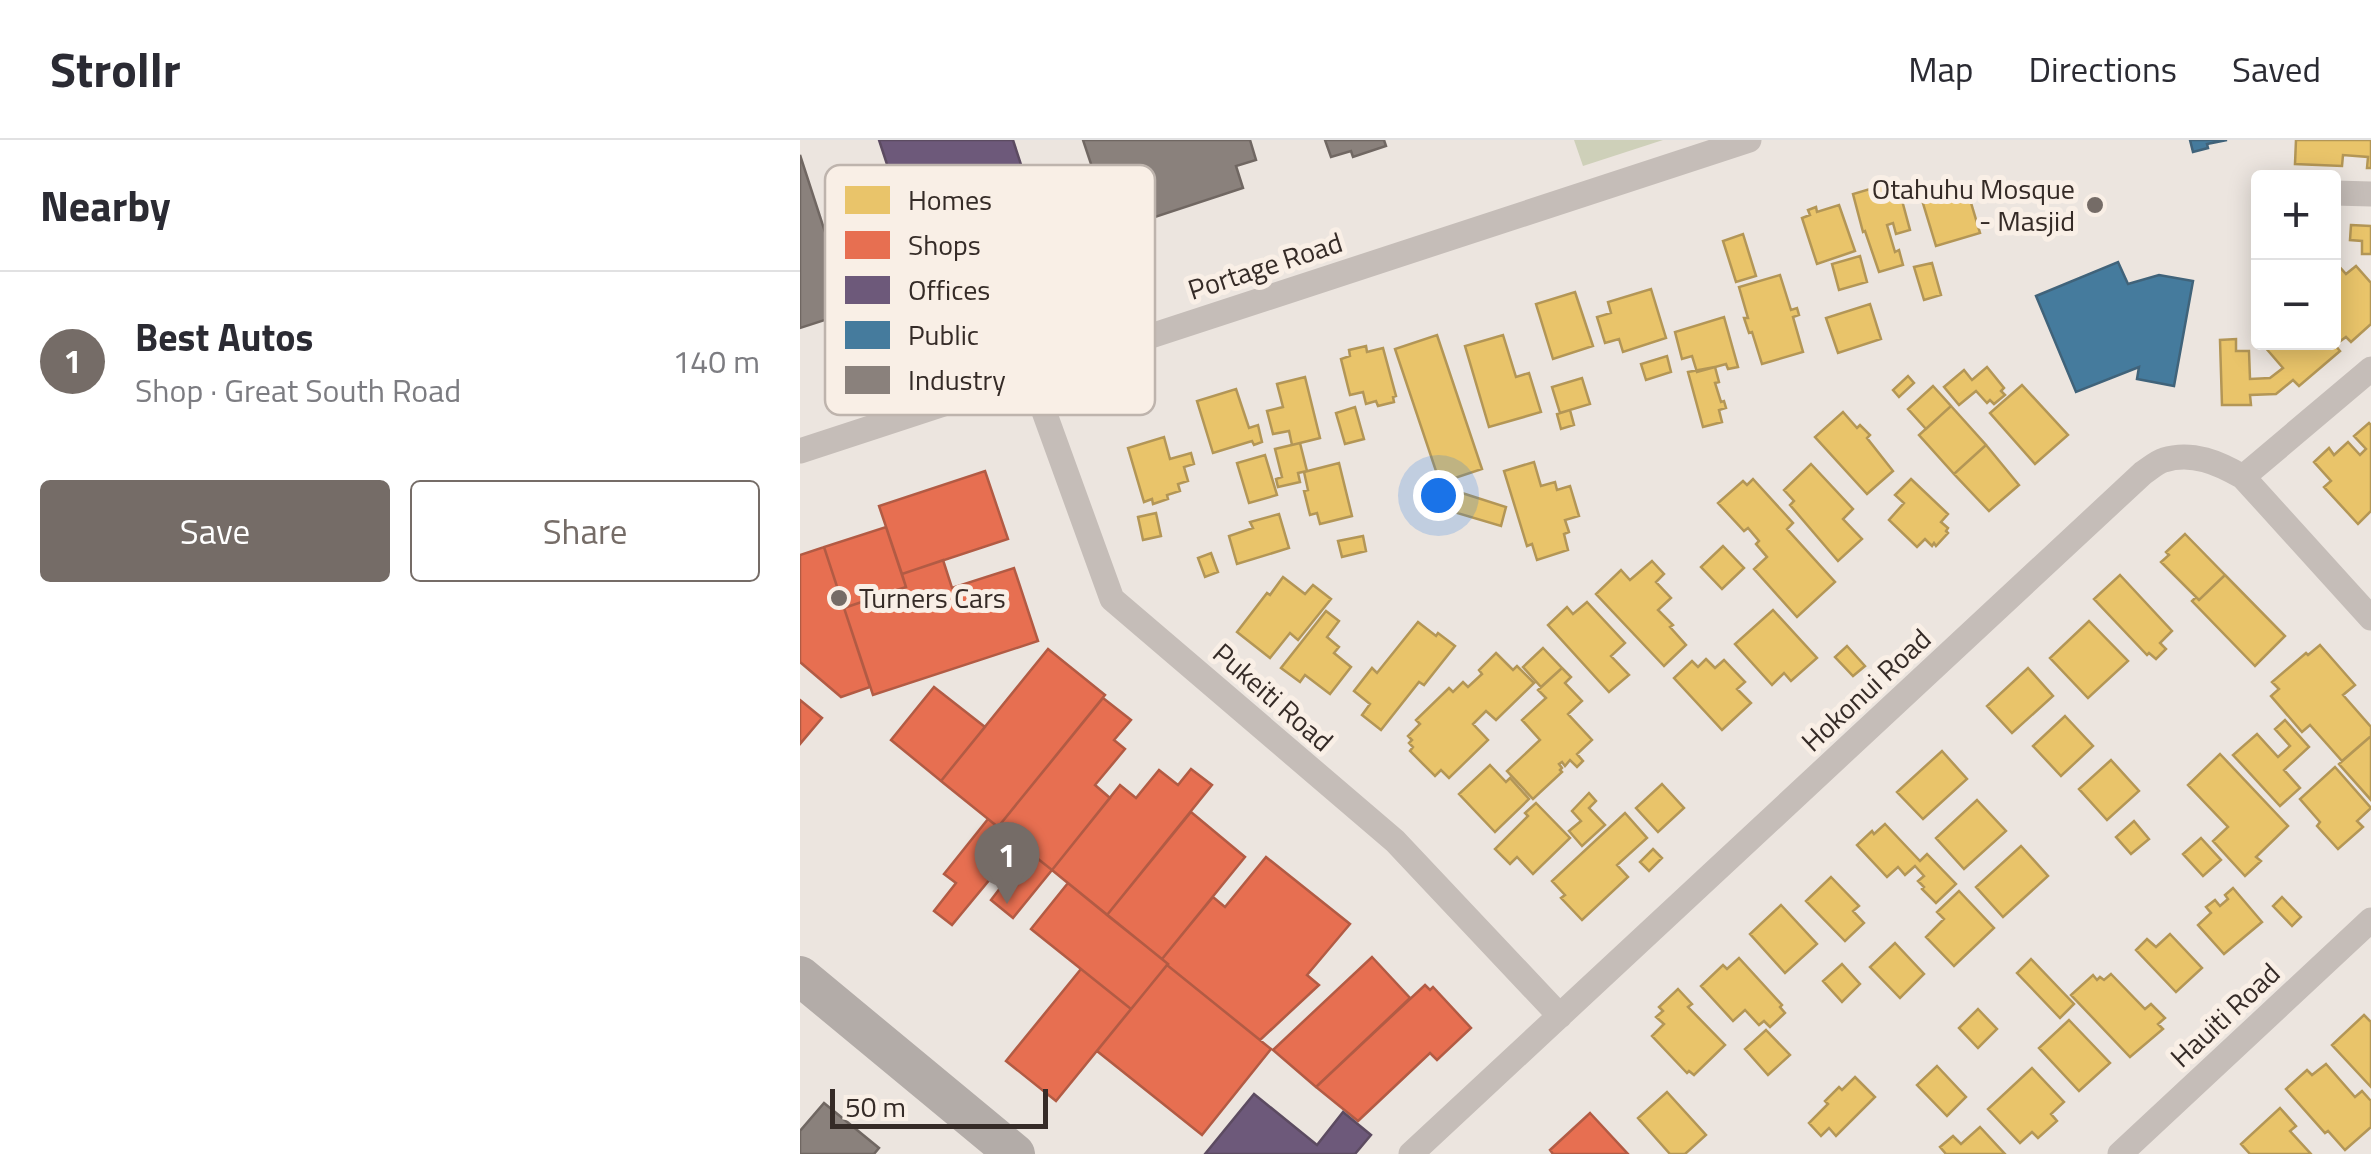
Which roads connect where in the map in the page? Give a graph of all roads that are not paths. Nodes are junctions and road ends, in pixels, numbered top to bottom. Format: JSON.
{"nodes":[{"id":1,"x":1749,"y":140,"type":"edge"},
{"id":2,"x":2341,"y":193,"type":"edge"},
{"id":3,"x":2371,"y":194,"type":"edge"},
{"id":4,"x":1155,"y":333,"type":"edge"},
{"id":5,"x":2371,"y":369,"type":"edge"},
{"id":6,"x":906,"y":415,"type":"edge"},
{"id":7,"x":1045,"y":415,"type":"edge"},
{"id":8,"x":800,"y":450,"type":"edge"},
{"id":9,"x":2243,"y":477,"type":"junction"},
{"id":10,"x":2371,"y":618,"type":"edge"},
{"id":11,"x":2371,"y":920,"type":"edge"},
{"id":12,"x":800,"y":976,"type":"edge"},
{"id":13,"x":1560,"y":1016,"type":"junction"},
{"id":14,"x":1015,"y":1154,"type":"edge"},
{"id":15,"x":1411,"y":1154,"type":"edge"},
{"id":16,"x":2120,"y":1154,"type":"edge"}],
"edges":[{"from":1,"to":4,"type":"street","name":"Portage Road"},
{"from":2,"to":3,"type":"street"},
{"from":5,"to":9,"type":"street"},
{"from":6,"to":8,"type":"street","name":"Portage Road"},
{"from":7,"to":13,"type":"street","name":"Pukeiti Road"},
{"from":9,"to":10,"type":"street","name":"Hokonui Road"},
{"from":9,"to":13,"type":"street","name":"Hokonui Road"},
{"from":11,"to":16,"type":"street","name":"Hauiti Road"},
{"from":12,"to":14,"type":"main road"},
{"from":13,"to":15,"type":"street","name":"Hokonui Road"}]}
